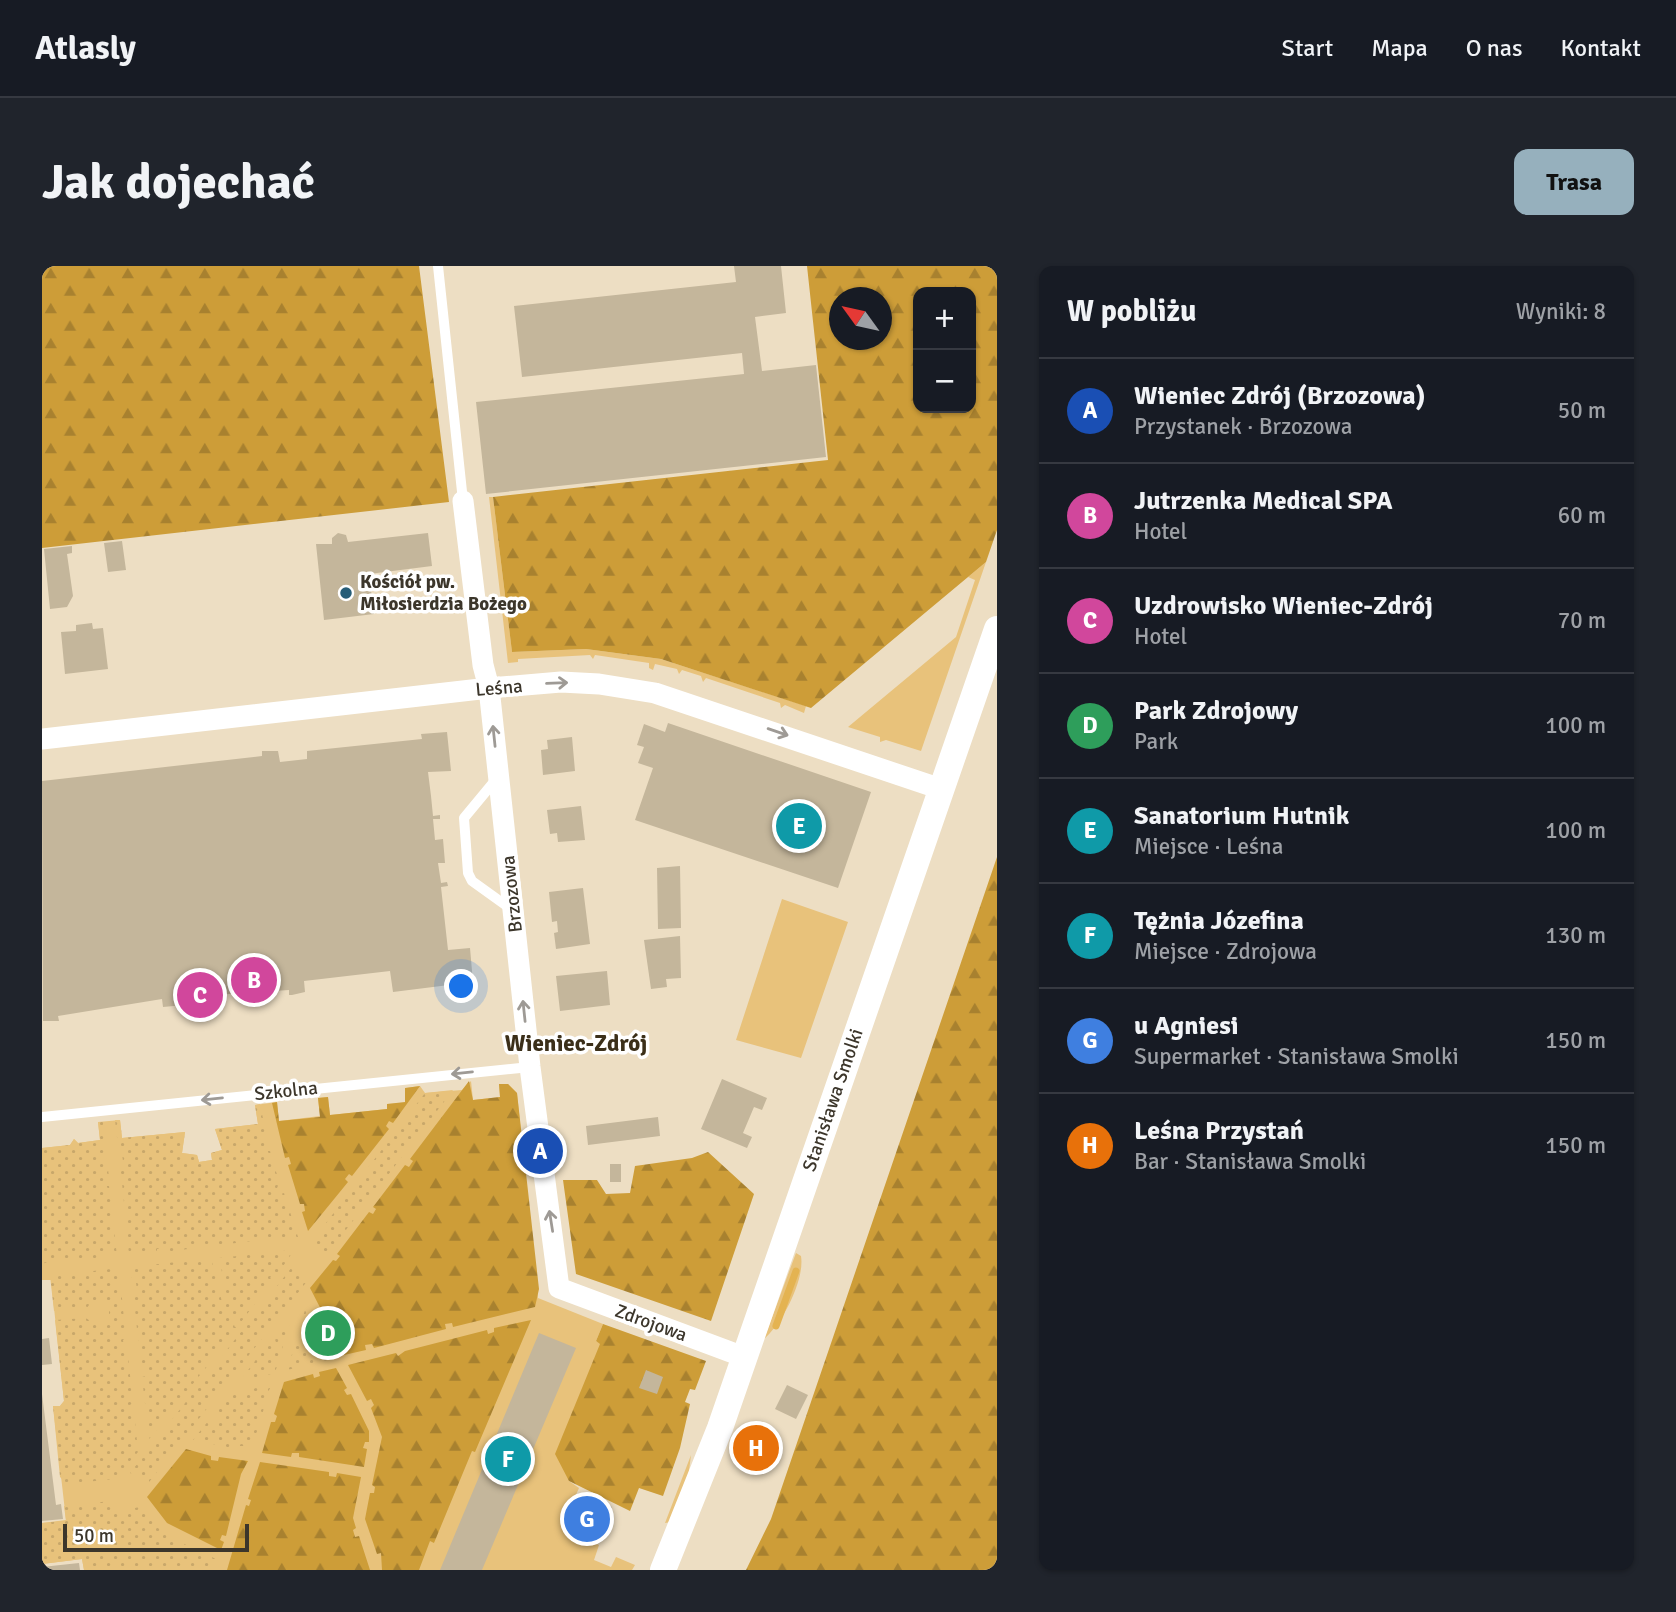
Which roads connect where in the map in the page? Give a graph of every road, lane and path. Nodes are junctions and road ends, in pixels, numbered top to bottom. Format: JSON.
{"nodes":[{"id":1,"x":438,"y":266,"type":"edge"},
{"id":2,"x":463,"y":501,"type":"joint"},
{"id":3,"x":997,"y":629,"type":"edge"},
{"id":4,"x":489,"y":688,"type":"junction"},
{"id":5,"x":42,"y":738,"type":"edge"},
{"id":6,"x":499,"y":777,"type":"junction"},
{"id":7,"x":941,"y":789,"type":"junction"},
{"id":8,"x":513,"y":911,"type":"junction"},
{"id":9,"x":530,"y":1066,"type":"junction"},
{"id":10,"x":42,"y":1117,"type":"edge"},
{"id":11,"x":559,"y":1288,"type":"joint"},
{"id":12,"x":744,"y":1357,"type":"junction"},
{"id":13,"x":663,"y":1570,"type":"edge"}],
"edges":[{"from":1,"to":2,"type":"lane"},
{"from":2,"to":4,"type":"street","name":"Brzozowa"},
{"from":3,"to":7,"type":"street","name":"Stanisława Smolki"},
{"from":4,"to":5,"type":"street","name":"Leśna"},
{"from":6,"to":4,"type":"street","name":"Brzozowa","one_way":true},
{"from":4,"to":7,"type":"street","name":"Leśna","one_way":true},
{"from":6,"to":8,"type":"street","name":"Brzozowa"},
{"from":6,"to":8,"type":"lane"},
{"from":7,"to":12,"type":"street","name":"Stanisława Smolki"},
{"from":9,"to":8,"type":"street","name":"Brzozowa","one_way":true},
{"from":9,"to":10,"type":"lane","name":"Szkolna","one_way":true},
{"from":11,"to":9,"type":"street","name":"Brzozowa","one_way":true},
{"from":11,"to":12,"type":"street","name":"Zdrojowa"},
{"from":12,"to":13,"type":"street","name":"Stanisława Smolki"}]}
